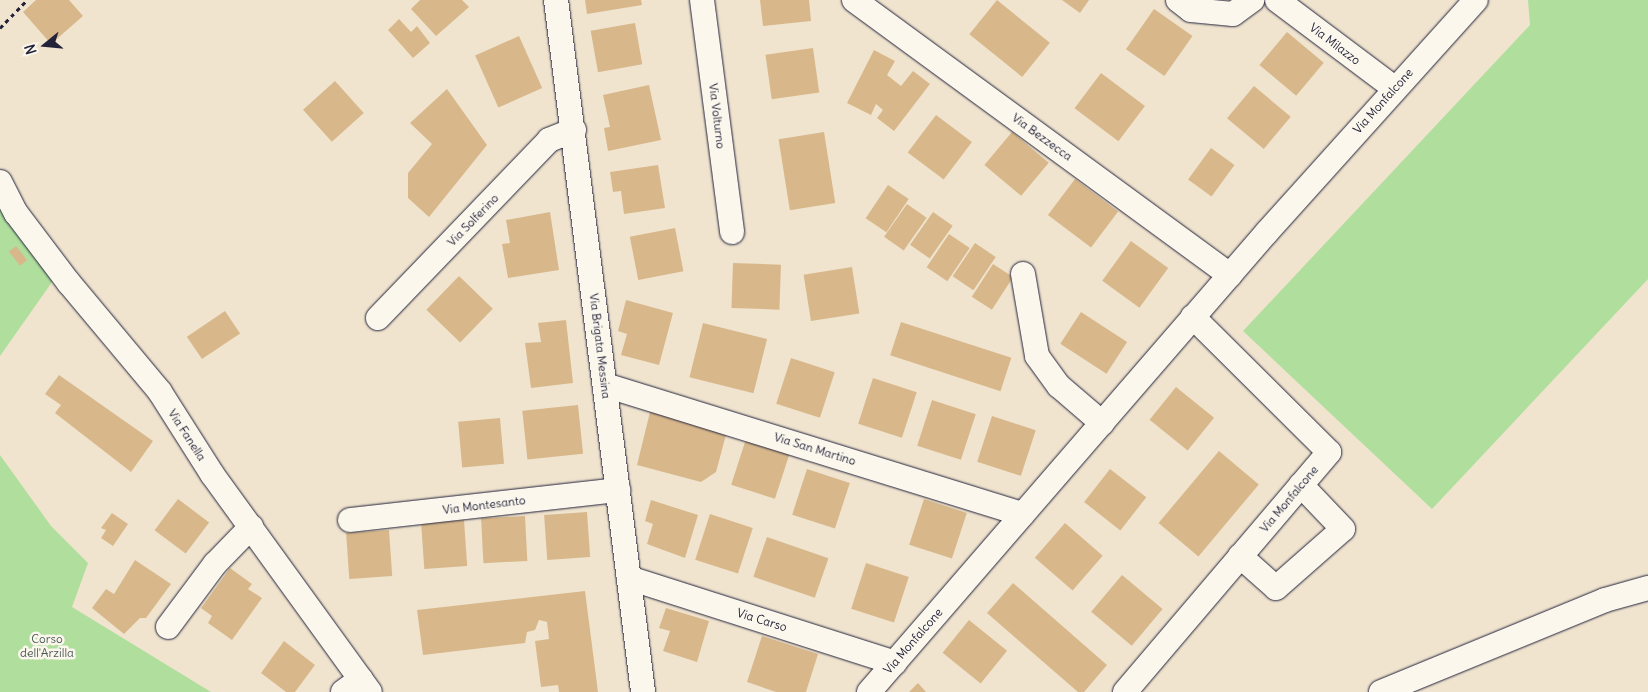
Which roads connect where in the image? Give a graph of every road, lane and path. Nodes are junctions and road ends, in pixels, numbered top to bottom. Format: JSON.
{"nodes":[{"id":1,"x":27,"y":0,"type":"edge"},
{"id":2,"x":556,"y":0,"type":"edge"},
{"id":3,"x":702,"y":0,"type":"edge"},
{"id":4,"x":854,"y":0,"type":"edge"},
{"id":5,"x":1178,"y":0,"type":"edge"},
{"id":6,"x":1252,"y":0,"type":"edge"},
{"id":7,"x":1276,"y":0,"type":"edge"},
{"id":8,"x":1476,"y":0,"type":"edge"},
{"id":9,"x":0,"y":28,"type":"edge"},
{"id":10,"x":1394,"y":88,"type":"junction"},
{"id":11,"x":574,"y":130,"type":"junction"},
{"id":12,"x":0,"y":182,"type":"edge"},
{"id":13,"x":732,"y":232,"type":"dead end"},
{"id":14,"x":1023,"y":274,"type":"dead end"},
{"id":15,"x":1230,"y":275,"type":"junction"},
{"id":16,"x":1193,"y":317,"type":"junction"},
{"id":17,"x":378,"y":318,"type":"dead end"},
{"id":18,"x":605,"y":385,"type":"junction"},
{"id":19,"x":1102,"y":423,"type":"junction"},
{"id":20,"x":1301,"y":485,"type":"junction"},
{"id":21,"x":618,"y":490,"type":"junction"},
{"id":22,"x":1024,"y":514,"type":"junction"},
{"id":23,"x":350,"y":520,"type":"dead end"},
{"id":24,"x":251,"y":527,"type":"junction"},
{"id":25,"x":1240,"y":556,"type":"junction"},
{"id":26,"x":629,"y":578,"type":"junction"},
{"id":27,"x":1648,"y":588,"type":"edge"},
{"id":28,"x":168,"y":627,"type":"dead end"},
{"id":29,"x":895,"y":663,"type":"junction"},
{"id":30,"x":358,"y":688,"type":"edge"},
{"id":31,"x":643,"y":692,"type":"edge"},
{"id":32,"x":869,"y":692,"type":"edge"},
{"id":33,"x":1125,"y":692,"type":"edge"},
{"id":34,"x":1381,"y":692,"type":"edge"}],
"edges":[{"from":1,"to":9,"type":"path"},
{"from":2,"to":11,"type":"street","name":"Via Brigata Messina"},
{"from":3,"to":13,"type":"street","name":"Via Volturno"},
{"from":4,"to":15,"type":"street","name":"Via Bezzecca"},
{"from":5,"to":6,"type":"street"},
{"from":7,"to":10,"type":"street","name":"Via Milazzo"},
{"from":8,"to":10,"type":"street","name":"Via Monfalcone"},
{"from":10,"to":15,"type":"street","name":"Via Monfalcone"},
{"from":11,"to":17,"type":"street","name":"Via Solferino"},
{"from":11,"to":18,"type":"street","name":"Via Brigata Messina"},
{"from":12,"to":24,"type":"street","name":"Via Fanella"},
{"from":14,"to":19,"type":"street"},
{"from":15,"to":16,"type":"street","name":"Via Monfalcone"},
{"from":16,"to":19,"type":"street","name":"Via Monfalcone"},
{"from":16,"to":20,"type":"street","name":"Via Monfalcone"},
{"from":18,"to":21,"type":"street","name":"Via Brigata Messina"},
{"from":18,"to":22,"type":"street","name":"Via San Martino"},
{"from":19,"to":22,"type":"street","name":"Via Monfalcone"},
{"from":20,"to":25,"type":"street","name":"Via Monfalcone"},
{"from":20,"to":25,"type":"street"},
{"from":21,"to":23,"type":"street","name":"Via Montesanto"},
{"from":21,"to":26,"type":"street","name":"Via Brigata Messina"},
{"from":22,"to":29,"type":"street","name":"Via Monfalcone"},
{"from":24,"to":28,"type":"street"},
{"from":24,"to":30,"type":"street","name":"Via Fanella"},
{"from":25,"to":33,"type":"street","name":"Via Monfalcone"},
{"from":26,"to":29,"type":"street","name":"Via Carso"},
{"from":26,"to":31,"type":"street","name":"Via Brigata Messina"},
{"from":27,"to":34,"type":"street"},
{"from":29,"to":32,"type":"street","name":"Via Monfalcone"}]}
